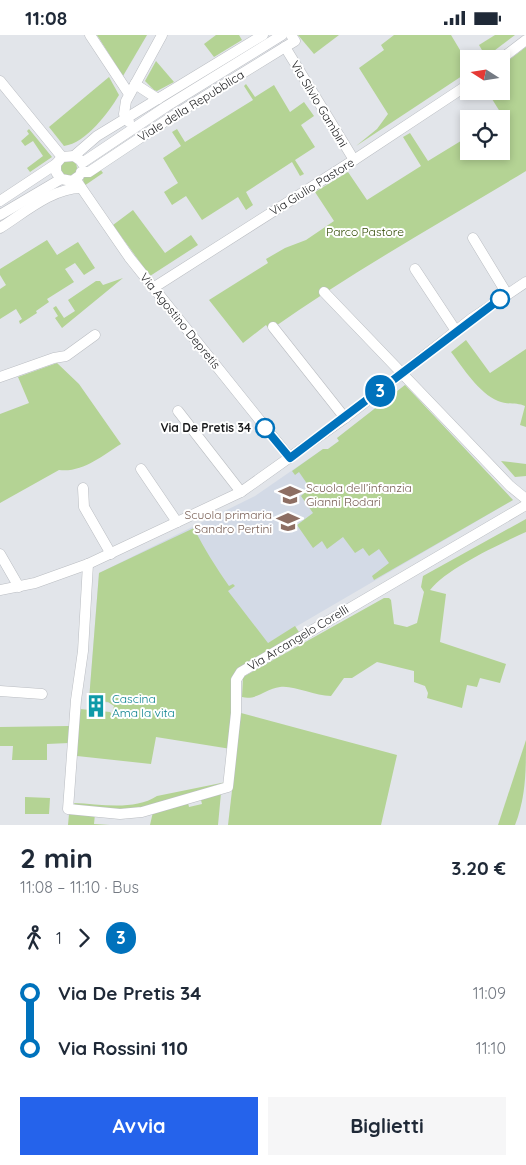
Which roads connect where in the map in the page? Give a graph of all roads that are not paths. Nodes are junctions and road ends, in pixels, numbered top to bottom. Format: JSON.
{"nodes":[{"id":1,"x":90,"y":35,"type":"edge"},
{"id":2,"x":162,"y":35,"type":"edge"},
{"id":3,"x":263,"y":35,"type":"edge"},
{"id":4,"x":282,"y":35,"type":"edge"},
{"id":5,"x":291,"y":35,"type":"edge"},
{"id":6,"x":526,"y":40,"type":"edge"},
{"id":7,"x":285,"y":47,"type":"junction"},
{"id":8,"x":510,"y":52,"type":"edge"},
{"id":9,"x":0,"y":81,"type":"edge"},
{"id":10,"x":135,"y":84,"type":"junction"},
{"id":11,"x":460,"y":90,"type":"edge"},
{"id":12,"x":129,"y":94,"type":"junction"},
{"id":13,"x":158,"y":99,"type":"junction"},
{"id":14,"x":126,"y":118,"type":"junction"},
{"id":15,"x":94,"y":154,"type":"junction"},
{"id":16,"x":59,"y":160,"type":"junction"},
{"id":17,"x":354,"y":160,"type":"junction"},
{"id":18,"x":79,"y":172,"type":"junction"},
{"id":19,"x":61,"y":179,"type":"junction"},
{"id":20,"x":0,"y":201,"type":"edge"},
{"id":21,"x":0,"y":215,"type":"edge"},
{"id":22,"x":0,"y":228,"type":"edge"},
{"id":23,"x":473,"y":238,"type":"dead end"},
{"id":24,"x":415,"y":269,"type":"dead end"},
{"id":25,"x":526,"y":282,"type":"edge"},
{"id":26,"x":153,"y":288,"type":"junction"},
{"id":27,"x":324,"y":292,"type":"dead end"},
{"id":28,"x":507,"y":294,"type":"junction"},
{"id":29,"x":273,"y":327,"type":"dead end"},
{"id":30,"x":456,"y":331,"type":"junction"},
{"id":31,"x":95,"y":335,"type":"dead end"},
{"id":32,"x":403,"y":373,"type":"junction"},
{"id":33,"x":0,"y":377,"type":"edge"},
{"id":34,"x":178,"y":411,"type":"dead end"},
{"id":35,"x":346,"y":418,"type":"junction"},
{"id":36,"x":290,"y":458,"type":"junction"},
{"id":37,"x":141,"y":469,"type":"dead end"},
{"id":38,"x":83,"y":488,"type":"dead end"},
{"id":39,"x":241,"y":492,"type":"junction"},
{"id":40,"x":526,"y":499,"type":"edge"},
{"id":41,"x":526,"y":505,"type":"edge"},
{"id":42,"x":178,"y":522,"type":"junction"},
{"id":43,"x":0,"y":554,"type":"edge"},
{"id":44,"x":111,"y":554,"type":"junction"},
{"id":45,"x":88,"y":564,"type":"junction"},
{"id":46,"x":19,"y":587,"type":"junction"},
{"id":47,"x":0,"y":591,"type":"edge"},
{"id":48,"x":0,"y":691,"type":"edge"},
{"id":49,"x":42,"y":694,"type":"dead end"}],
"edges":[{"from":1,"to":12,"type":"street"},
{"from":2,"to":10,"type":"street"},
{"from":3,"to":13,"type":"street","name":"Viale della Repubblica"},
{"from":4,"to":15,"type":"street","name":"Viale della Repubblica"},
{"from":5,"to":7,"type":"street"},
{"from":6,"to":8,"type":"street"},
{"from":7,"to":17,"type":"street","name":"Via Silvio Gambini"},
{"from":7,"to":18,"type":"street","name":"Viale della Repubblica"},
{"from":9,"to":16,"type":"street"},
{"from":10,"to":12,"type":"street"},
{"from":10,"to":13,"type":"street"},
{"from":11,"to":17,"type":"street","name":"Via Giulio Pastore"},
{"from":12,"to":14,"type":"street"},
{"from":13,"to":14,"type":"street","name":"Viale della Repubblica"},
{"from":14,"to":15,"type":"street","name":"Viale della Repubblica"},
{"from":14,"to":18,"type":"street"},
{"from":15,"to":18,"type":"street"},
{"from":16,"to":18,"type":"street"},
{"from":16,"to":19,"type":"street"},
{"from":16,"to":20,"type":"street"},
{"from":17,"to":26,"type":"street","name":"Via Giulio Pastore"},
{"from":18,"to":19,"type":"street"},
{"from":18,"to":22,"type":"street"},
{"from":18,"to":26,"type":"street","name":"Via Agostino Depretis"},
{"from":19,"to":21,"type":"street"},
{"from":23,"to":28,"type":"street"},
{"from":24,"to":30,"type":"street"},
{"from":25,"to":28,"type":"street"},
{"from":26,"to":36,"type":"street","name":"Via Agostino Depretis"},
{"from":27,"to":32,"type":"street"},
{"from":28,"to":30,"type":"street"},
{"from":29,"to":35,"type":"street"},
{"from":30,"to":32,"type":"street"},
{"from":31,"to":33,"type":"street"},
{"from":32,"to":35,"type":"street"},
{"from":32,"to":40,"type":"street"},
{"from":34,"to":39,"type":"street"},
{"from":35,"to":36,"type":"street"},
{"from":36,"to":39,"type":"street"},
{"from":37,"to":42,"type":"street"},
{"from":38,"to":44,"type":"street"},
{"from":39,"to":42,"type":"street"},
{"from":41,"to":45,"type":"street","name":"Via Arcangelo Corelli"},
{"from":42,"to":44,"type":"street"},
{"from":43,"to":46,"type":"street"},
{"from":44,"to":45,"type":"street"},
{"from":45,"to":46,"type":"street"},
{"from":46,"to":47,"type":"street"},
{"from":48,"to":49,"type":"street"}]}
